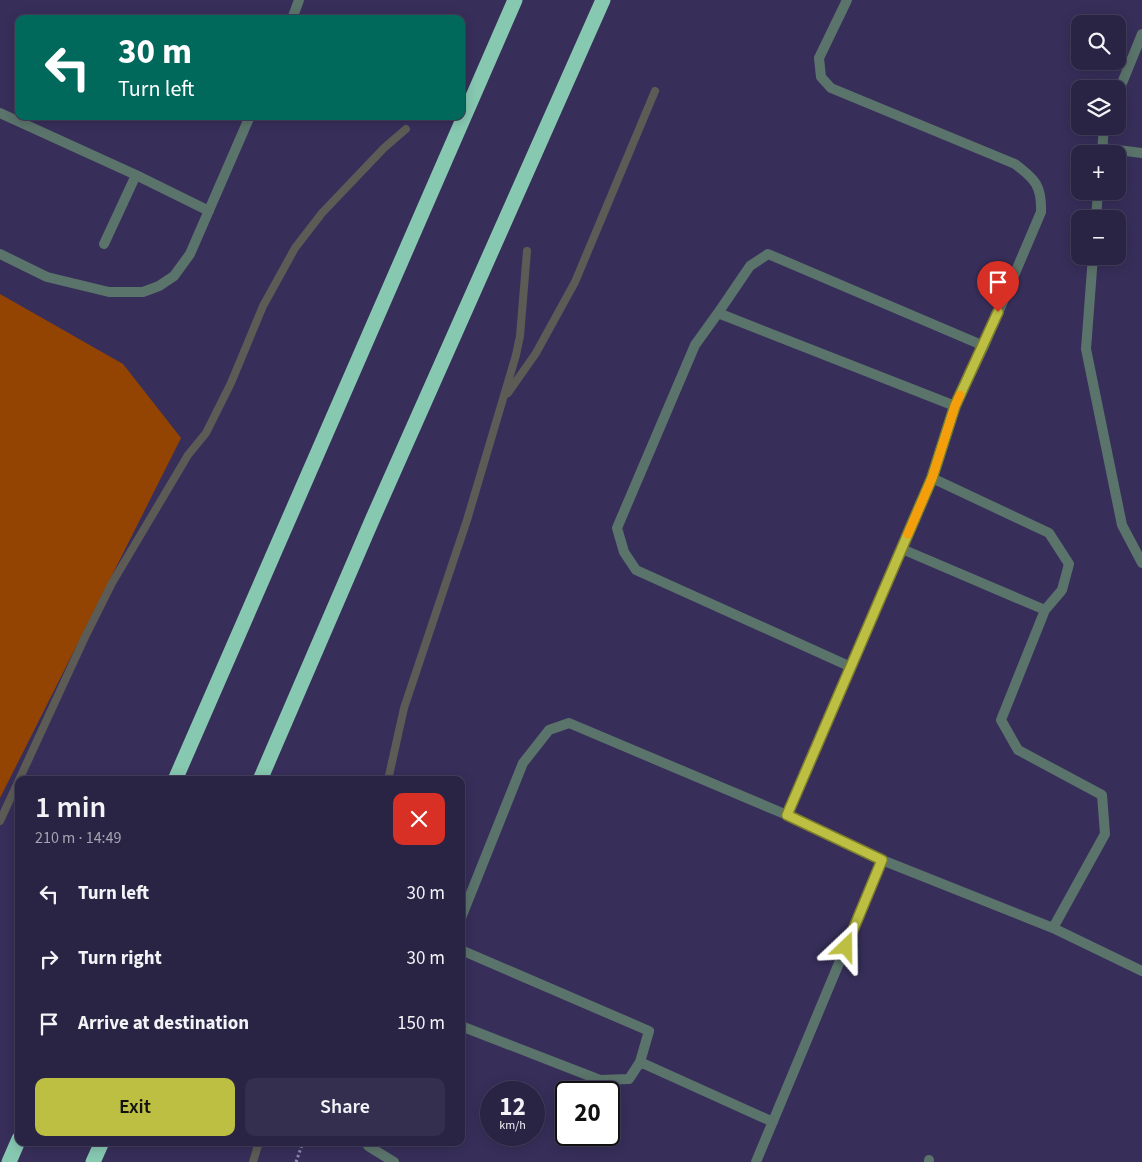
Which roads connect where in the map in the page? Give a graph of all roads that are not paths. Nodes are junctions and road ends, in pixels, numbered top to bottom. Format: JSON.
{"nodes":[{"id":1,"x":299,"y":0,"type":"edge"},
{"id":2,"x":515,"y":0,"type":"edge"},
{"id":3,"x":603,"y":0,"type":"edge"},
{"id":4,"x":847,"y":0,"type":"edge"},
{"id":5,"x":293,"y":15,"type":"edge"},
{"id":6,"x":1142,"y":34,"type":"edge"},
{"id":7,"x":1123,"y":80,"type":"edge"},
{"id":8,"x":0,"y":113,"type":"edge"},
{"id":9,"x":465,"y":115,"type":"edge"},
{"id":10,"x":15,"y":120,"type":"edge"},
{"id":11,"x":15,"y":120,"type":"edge"},
{"id":12,"x":248,"y":120,"type":"edge"},
{"id":13,"x":463,"y":120,"type":"edge"},
{"id":14,"x":1126,"y":152,"type":"edge"},
{"id":15,"x":1142,"y":153,"type":"edge"},
{"id":16,"x":136,"y":175,"type":"junction"},
{"id":17,"x":209,"y":211,"type":"junction"},
{"id":18,"x":104,"y":244,"type":"dead end"},
{"id":19,"x":0,"y":254,"type":"edge"},
{"id":20,"x":1092,"y":265,"type":"edge"},
{"id":21,"x":718,"y":313,"type":"junction"},
{"id":22,"x":984,"y":346,"type":"junction"},
{"id":23,"x":955,"y":406,"type":"junction"},
{"id":24,"x":932,"y":478,"type":"junction"},
{"id":25,"x":902,"y":549,"type":"junction"},
{"id":26,"x":1142,"y":562,"type":"edge"},
{"id":27,"x":1044,"y":610,"type":"junction"},
{"id":28,"x":852,"y":667,"type":"junction"},
{"id":29,"x":177,"y":776,"type":"edge"},
{"id":30,"x":262,"y":776,"type":"edge"},
{"id":31,"x":787,"y":815,"type":"junction"},
{"id":32,"x":882,"y":860,"type":"junction"},
{"id":33,"x":465,"y":908,"type":"edge"},
{"id":34,"x":1053,"y":928,"type":"junction"},
{"id":35,"x":465,"y":952,"type":"edge"},
{"id":36,"x":1142,"y":971,"type":"edge"},
{"id":37,"x":465,"y":1028,"type":"edge"},
{"id":38,"x":640,"y":1062,"type":"junction"},
{"id":39,"x":773,"y":1122,"type":"junction"},
{"id":40,"x":15,"y":1146,"type":"edge"},
{"id":41,"x":100,"y":1146,"type":"edge"},
{"id":42,"x":368,"y":1146,"type":"edge"},
{"id":43,"x":8,"y":1162,"type":"edge"},
{"id":44,"x":93,"y":1162,"type":"edge"},
{"id":45,"x":394,"y":1162,"type":"edge"},
{"id":46,"x":756,"y":1162,"type":"edge"}],
"edges":[{"from":1,"to":5,"type":"lane"},
{"from":2,"to":9,"type":"highway"},
{"from":3,"to":30,"type":"highway"},
{"from":4,"to":22,"type":"lane"},
{"from":6,"to":7,"type":"lane"},
{"from":8,"to":11,"type":"lane"},
{"from":10,"to":16,"type":"lane"},
{"from":12,"to":17,"type":"lane"},
{"from":13,"to":29,"type":"highway"},
{"from":14,"to":15,"type":"lane"},
{"from":16,"to":17,"type":"lane"},
{"from":16,"to":18,"type":"lane"},
{"from":17,"to":19,"type":"lane"},
{"from":20,"to":26,"type":"lane"},
{"from":21,"to":22,"type":"lane"},
{"from":21,"to":23,"type":"lane"},
{"from":21,"to":28,"type":"lane"},
{"from":22,"to":23,"type":"lane"},
{"from":23,"to":24,"type":"lane"},
{"from":24,"to":25,"type":"lane"},
{"from":24,"to":27,"type":"lane"},
{"from":25,"to":27,"type":"lane"},
{"from":25,"to":28,"type":"lane"},
{"from":27,"to":34,"type":"lane"},
{"from":28,"to":31,"type":"lane"},
{"from":31,"to":32,"type":"lane"},
{"from":31,"to":33,"type":"lane"},
{"from":32,"to":34,"type":"lane"},
{"from":32,"to":39,"type":"lane"},
{"from":34,"to":36,"type":"lane"},
{"from":35,"to":38,"type":"lane"},
{"from":37,"to":38,"type":"lane"},
{"from":38,"to":39,"type":"lane"},
{"from":39,"to":46,"type":"lane"},
{"from":40,"to":43,"type":"highway"},
{"from":41,"to":44,"type":"highway"},
{"from":42,"to":45,"type":"lane"}]}
